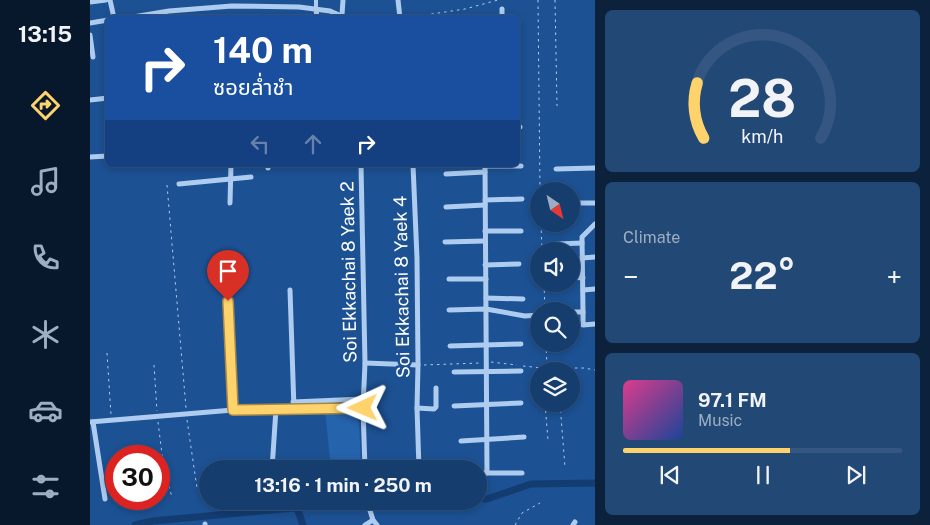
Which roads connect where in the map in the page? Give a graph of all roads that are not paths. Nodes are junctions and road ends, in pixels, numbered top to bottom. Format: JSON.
{"nodes":[{"id":1,"x":106,"y":0,"type":"edge"},
{"id":2,"x":110,"y":0,"type":"edge"},
{"id":3,"x":282,"y":0,"type":"edge"},
{"id":4,"x":316,"y":0,"type":"edge"},
{"id":5,"x":343,"y":0,"type":"edge"},
{"id":6,"x":398,"y":0,"type":"edge"},
{"id":7,"x":90,"y":2,"type":"edge"},
{"id":8,"x":282,"y":7,"type":"junction"},
{"id":9,"x":316,"y":9,"type":"junction"},
{"id":10,"x":502,"y":9,"type":"dead end"},
{"id":11,"x":113,"y":15,"type":"edge"},
{"id":12,"x":145,"y":15,"type":"edge"},
{"id":13,"x":317,"y":15,"type":"edge"},
{"id":14,"x":341,"y":15,"type":"edge"},
{"id":15,"x":344,"y":15,"type":"edge"},
{"id":16,"x":400,"y":15,"type":"edge"},
{"id":17,"x":502,"y":15,"type":"edge"},
{"id":18,"x":105,"y":20,"type":"edge"},
{"id":19,"x":90,"y":23,"type":"edge"},
{"id":20,"x":90,"y":35,"type":"edge"},
{"id":21,"x":93,"y":57,"type":"dead end"},
{"id":22,"x":105,"y":98,"type":"edge"},
{"id":23,"x":90,"y":100,"type":"edge"},
{"id":24,"x":105,"y":156,"type":"edge"},
{"id":25,"x":90,"y":157,"type":"edge"},
{"id":26,"x":231,"y":167,"type":"edge"},
{"id":27,"x":361,"y":167,"type":"edge"},
{"id":28,"x":413,"y":167,"type":"edge"},
{"id":29,"x":503,"y":167,"type":"edge"},
{"id":30,"x":485,"y":168,"type":"edge"},
{"id":31,"x":595,"y":168,"type":"edge"},
{"id":32,"x":556,"y":169,"type":"dead end"},
{"id":33,"x":446,"y":174,"type":"dead end"},
{"id":34,"x":251,"y":177,"type":"dead end"},
{"id":35,"x":230,"y":179,"type":"junction"},
{"id":36,"x":179,"y":184,"type":"dead end"},
{"id":37,"x":522,"y":199,"type":"dead end"},
{"id":38,"x":230,"y":203,"type":"dead end"},
{"id":39,"x":485,"y":203,"type":"junction"},
{"id":40,"x":595,"y":203,"type":"edge"},
{"id":41,"x":580,"y":204,"type":"edge"},
{"id":42,"x":446,"y":207,"type":"dead end"},
{"id":43,"x":595,"y":224,"type":"edge"},
{"id":44,"x":485,"y":231,"type":"junction"},
{"id":45,"x":521,"y":231,"type":"dead end"},
{"id":46,"x":485,"y":241,"type":"junction"},
{"id":47,"x":445,"y":242,"type":"dead end"},
{"id":48,"x":582,"y":243,"type":"joint"},
{"id":49,"x":595,"y":257,"type":"edge"},
{"id":50,"x":582,"y":258,"type":"junction"},
{"id":51,"x":519,"y":264,"type":"dead end"},
{"id":52,"x":486,"y":265,"type":"junction"},
{"id":53,"x":582,"y":278,"type":"joint"},
{"id":54,"x":486,"y":279,"type":"junction"},
{"id":55,"x":449,"y":280,"type":"dead end"},
{"id":56,"x":595,"y":289,"type":"edge"},
{"id":57,"x":290,"y":290,"type":"dead end"},
{"id":58,"x":583,"y":290,"type":"junction"},
{"id":59,"x":486,"y":298,"type":"junction"},
{"id":60,"x":523,"y":300,"type":"dead end"},
{"id":61,"x":228,"y":301,"type":"dead end"},
{"id":62,"x":486,"y":309,"type":"junction"},
{"id":63,"x":449,"y":310,"type":"dead end"},
{"id":64,"x":583,"y":312,"type":"joint"},
{"id":65,"x":530,"y":316,"type":"edge"},
{"id":66,"x":595,"y":324,"type":"edge"},
{"id":67,"x":520,"y":344,"type":"dead end"},
{"id":68,"x":486,"y":345,"type":"junction"},
{"id":69,"x":450,"y":346,"type":"dead end"},
{"id":70,"x":364,"y":363,"type":"junction"},
{"id":71,"x":418,"y":365,"type":"junction"},
{"id":72,"x":486,"y":371,"type":"junction"},
{"id":73,"x":521,"y":371,"type":"dead end"},
{"id":74,"x":454,"y":372,"type":"dead end"},
{"id":75,"x":436,"y":388,"type":"dead end"},
{"id":76,"x":363,"y":399,"type":"junction"},
{"id":77,"x":293,"y":402,"type":"junction"},
{"id":78,"x":521,"y":403,"type":"dead end"},
{"id":79,"x":486,"y":404,"type":"junction"},
{"id":80,"x":454,"y":406,"type":"dead end"},
{"id":81,"x":363,"y":408,"type":"junction"},
{"id":82,"x":417,"y":408,"type":"junction"},
{"id":83,"x":276,"y":409,"type":"junction"},
{"id":84,"x":294,"y":409,"type":"junction"},
{"id":85,"x":233,"y":410,"type":"junction"},
{"id":86,"x":91,"y":422,"type":"edge"},
{"id":87,"x":524,"y":438,"type":"dead end"},
{"id":88,"x":486,"y":439,"type":"junction"},
{"id":89,"x":461,"y":441,"type":"dead end"},
{"id":90,"x":273,"y":460,"type":"edge"},
{"id":91,"x":365,"y":460,"type":"edge"},
{"id":92,"x":419,"y":460,"type":"edge"},
{"id":93,"x":487,"y":460,"type":"edge"},
{"id":94,"x":487,"y":473,"type":"edge"},
{"id":95,"x":522,"y":473,"type":"dead end"},
{"id":96,"x":105,"y":499,"type":"dead end"},
{"id":97,"x":370,"y":510,"type":"edge"},
{"id":98,"x":373,"y":520,"type":"junction"},
{"id":99,"x":365,"y":525,"type":"edge"},
{"id":100,"x":377,"y":525,"type":"edge"}],
"edges":[{"from":1,"to":7,"type":"street"},
{"from":2,"to":11,"type":"street"},
{"from":3,"to":8,"type":"lane"},
{"from":4,"to":9,"type":"lane"},
{"from":5,"to":15,"type":"street"},
{"from":6,"to":16,"type":"street"},
{"from":8,"to":9,"type":"street"},
{"from":8,"to":12,"type":"street"},
{"from":9,"to":13,"type":"street"},
{"from":9,"to":14,"type":"street"},
{"from":10,"to":17,"type":"street"},
{"from":18,"to":19,"type":"street"},
{"from":20,"to":21,"type":"street"},
{"from":22,"to":23,"type":"street"},
{"from":24,"to":25,"type":"street"},
{"from":26,"to":35,"type":"street"},
{"from":27,"to":70,"type":"street","name":"Soi Ekkachai 8 Yaek 2"},
{"from":28,"to":71,"type":"street","name":"Soi Ekkachai 8 Yaek 4"},
{"from":29,"to":30,"type":"street"},
{"from":30,"to":33,"type":"street"},
{"from":30,"to":39,"type":"street"},
{"from":31,"to":32,"type":"street"},
{"from":34,"to":35,"type":"street"},
{"from":35,"to":36,"type":"street"},
{"from":35,"to":38,"type":"street"},
{"from":37,"to":39,"type":"street"},
{"from":39,"to":42,"type":"street"},
{"from":39,"to":44,"type":"street"},
{"from":40,"to":41,"type":"street"},
{"from":43,"to":48,"type":"street"},
{"from":44,"to":45,"type":"street"},
{"from":44,"to":46,"type":"street"},
{"from":46,"to":47,"type":"street"},
{"from":46,"to":52,"type":"street"},
{"from":48,"to":50,"type":"street"},
{"from":49,"to":50,"type":"street"},
{"from":50,"to":53,"type":"street"},
{"from":51,"to":52,"type":"street"},
{"from":52,"to":54,"type":"street"},
{"from":53,"to":58,"type":"street"},
{"from":54,"to":55,"type":"street"},
{"from":54,"to":59,"type":"street"},
{"from":56,"to":58,"type":"street"},
{"from":57,"to":77,"type":"street"},
{"from":58,"to":64,"type":"street"},
{"from":59,"to":60,"type":"street"},
{"from":59,"to":62,"type":"street"},
{"from":61,"to":85,"type":"street"},
{"from":62,"to":63,"type":"street"},
{"from":62,"to":65,"type":"street"},
{"from":62,"to":68,"type":"street"},
{"from":64,"to":66,"type":"street"},
{"from":67,"to":68,"type":"street"},
{"from":68,"to":69,"type":"street"},
{"from":68,"to":72,"type":"street"},
{"from":70,"to":71,"type":"street"},
{"from":70,"to":76,"type":"street","name":"Soi Ekkachai 8 Yaek 2"},
{"from":71,"to":82,"type":"street","name":"Soi Ekkachai 8 Yaek 4"},
{"from":72,"to":73,"type":"street"},
{"from":72,"to":74,"type":"street"},
{"from":72,"to":79,"type":"street"},
{"from":75,"to":82,"type":"street"},
{"from":76,"to":77,"type":"street"},
{"from":76,"to":81,"type":"street","name":"Soi Ekkachai 8 Yaek 2"},
{"from":77,"to":84,"type":"street"},
{"from":78,"to":79,"type":"street"},
{"from":79,"to":80,"type":"street"},
{"from":79,"to":88,"type":"street"},
{"from":81,"to":84,"type":"street"},
{"from":81,"to":91,"type":"street","name":"Soi Ekkachai 8 Yaek 2"},
{"from":82,"to":92,"type":"street","name":"Soi Ekkachai 8 Yaek 4"},
{"from":83,"to":84,"type":"street"},
{"from":83,"to":85,"type":"street"},
{"from":83,"to":90,"type":"street"},
{"from":85,"to":86,"type":"street"},
{"from":86,"to":96,"type":"street"},
{"from":87,"to":88,"type":"street"},
{"from":88,"to":89,"type":"street"},
{"from":88,"to":93,"type":"street"},
{"from":94,"to":95,"type":"street"},
{"from":97,"to":98,"type":"street"},
{"from":98,"to":99,"type":"street"},
{"from":98,"to":100,"type":"street"}]}
